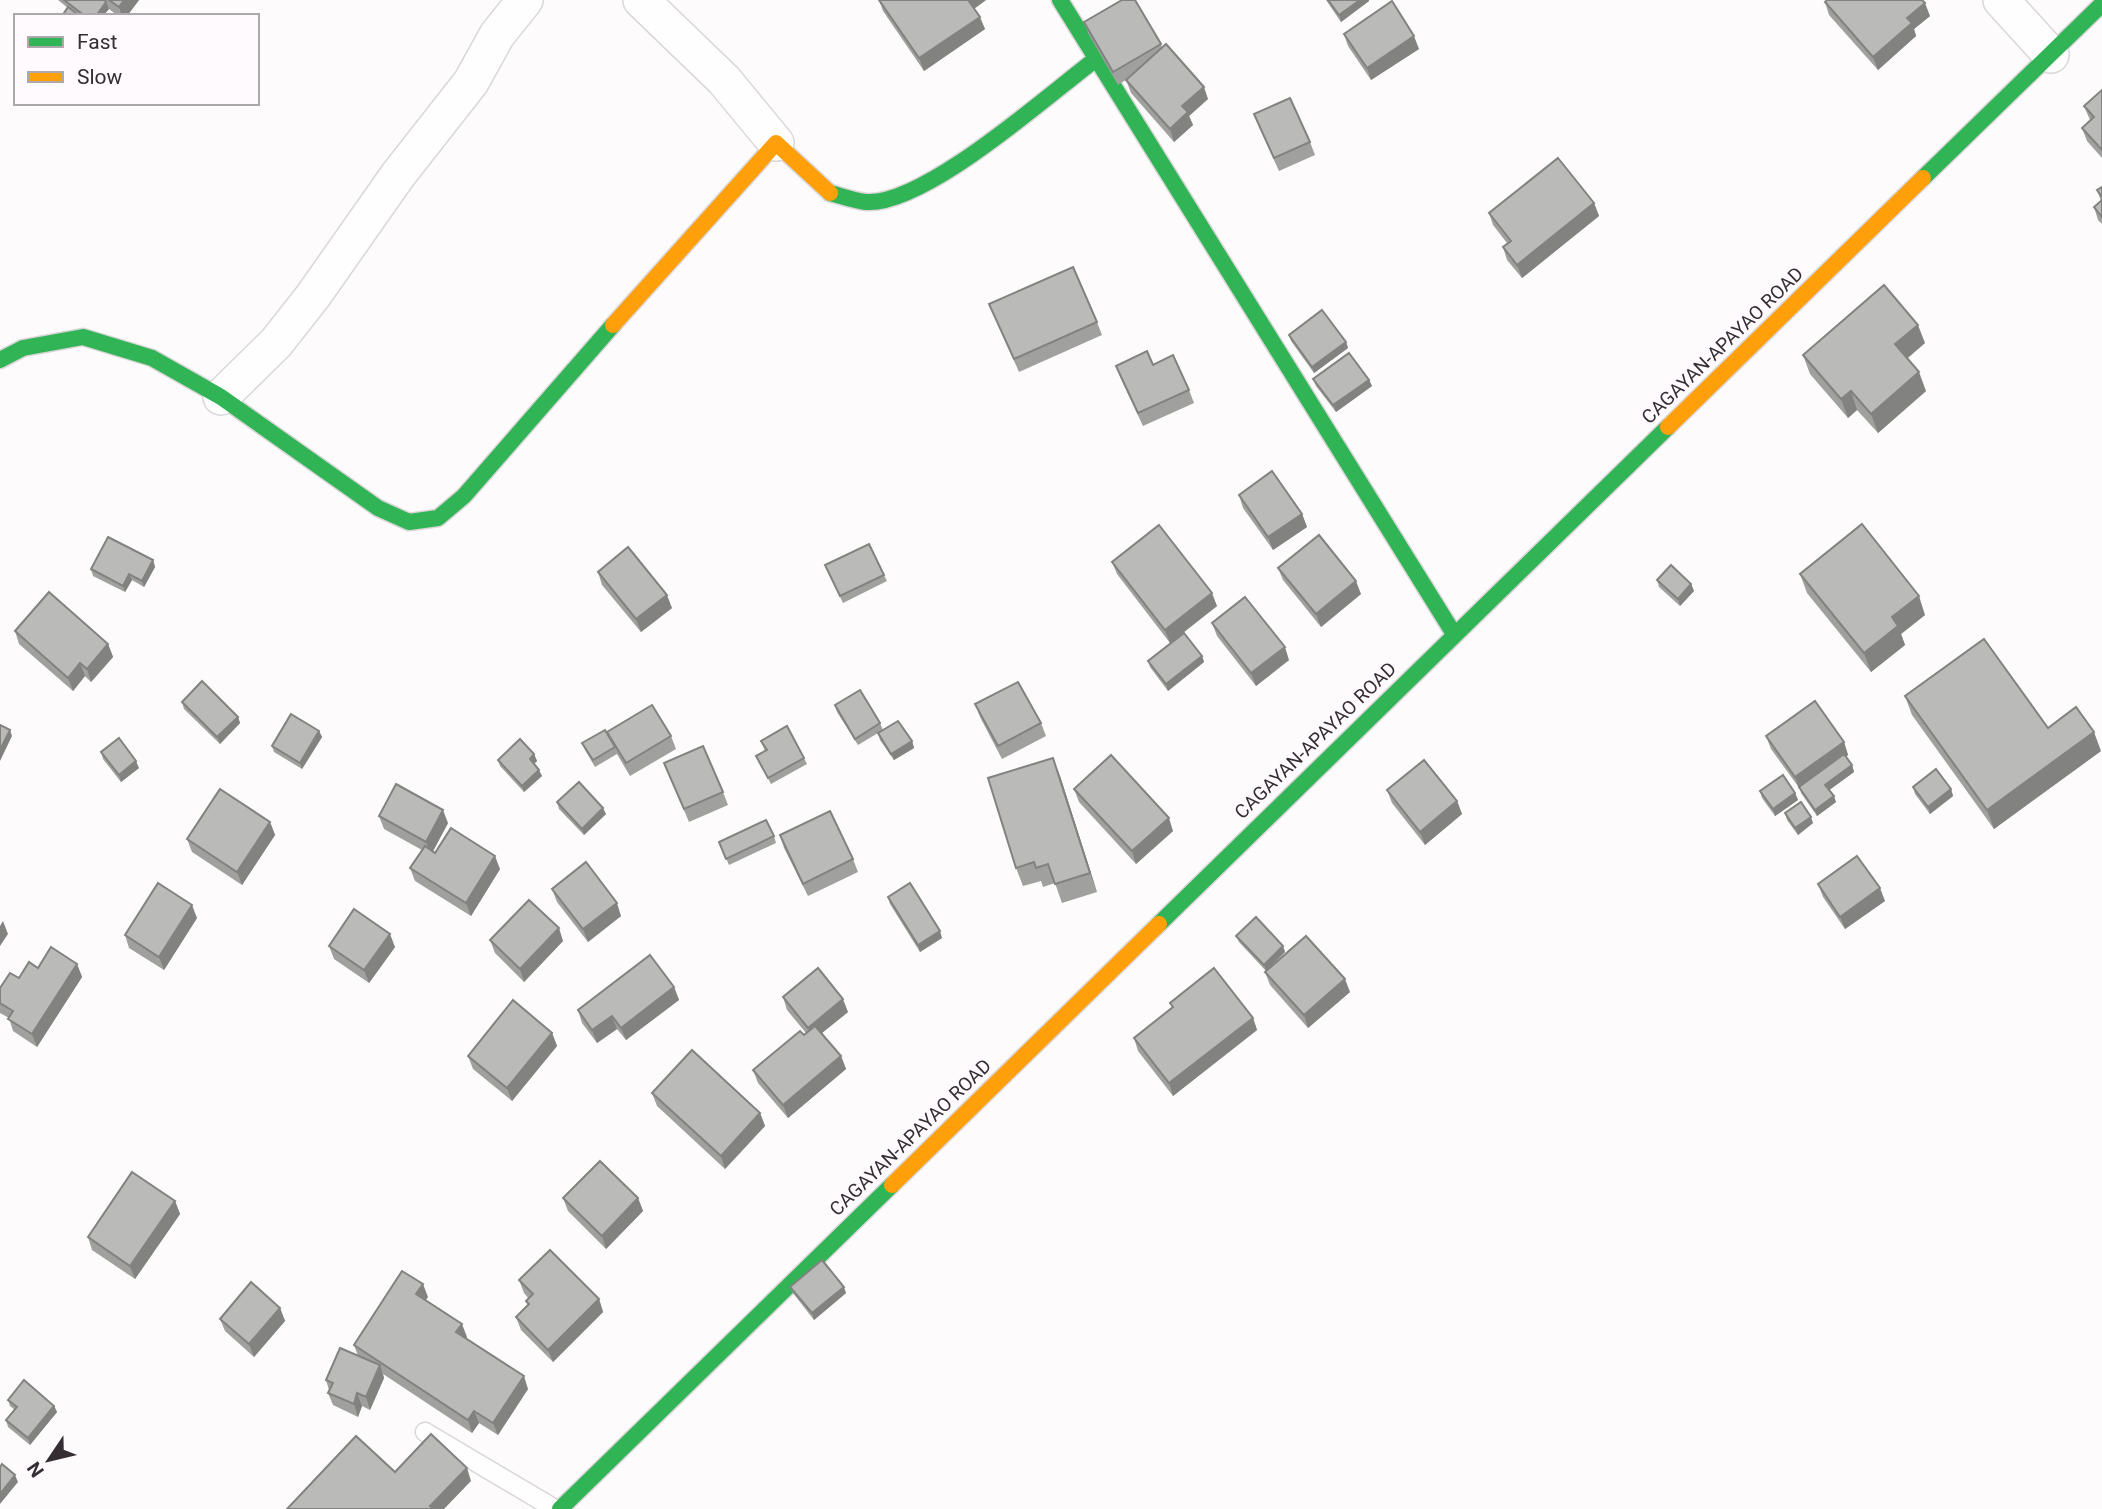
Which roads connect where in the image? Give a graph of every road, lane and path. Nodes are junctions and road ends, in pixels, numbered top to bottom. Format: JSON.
{"nodes":[{"id":1,"x":525,"y":0,"type":"edge"},
{"id":2,"x":641,"y":0,"type":"edge"},
{"id":3,"x":1060,"y":0,"type":"edge"},
{"id":4,"x":2001,"y":0,"type":"edge"},
{"id":5,"x":2102,"y":4,"type":"edge"},
{"id":6,"x":2051,"y":55,"type":"junction"},
{"id":7,"x":1096,"y":59,"type":"junction"},
{"id":8,"x":776,"y":143,"type":"junction"},
{"id":9,"x":0,"y":360,"type":"edge"},
{"id":10,"x":221,"y":397,"type":"junction"},
{"id":11,"x":1454,"y":634,"type":"junction"},
{"id":12,"x":425,"y":1432,"type":"dead end"},
{"id":13,"x":558,"y":1509,"type":"edge"}],
"edges":[{"from":1,"to":10,"type":"street"},
{"from":2,"to":8,"type":"street"},
{"from":3,"to":7,"type":"main road"},
{"from":4,"to":6,"type":"street"},
{"from":5,"to":6,"type":"main road","name":"CAGAYAN-APAYAO ROAD"},
{"from":6,"to":11,"type":"main road","name":"CAGAYAN-APAYAO ROAD"},
{"from":7,"to":8,"type":"main road"},
{"from":7,"to":11,"type":"main road"},
{"from":8,"to":10,"type":"main road"},
{"from":9,"to":10,"type":"main road"},
{"from":11,"to":13,"type":"main road","name":"CAGAYAN-APAYAO ROAD"},
{"from":12,"to":13,"type":"lane"}]}
